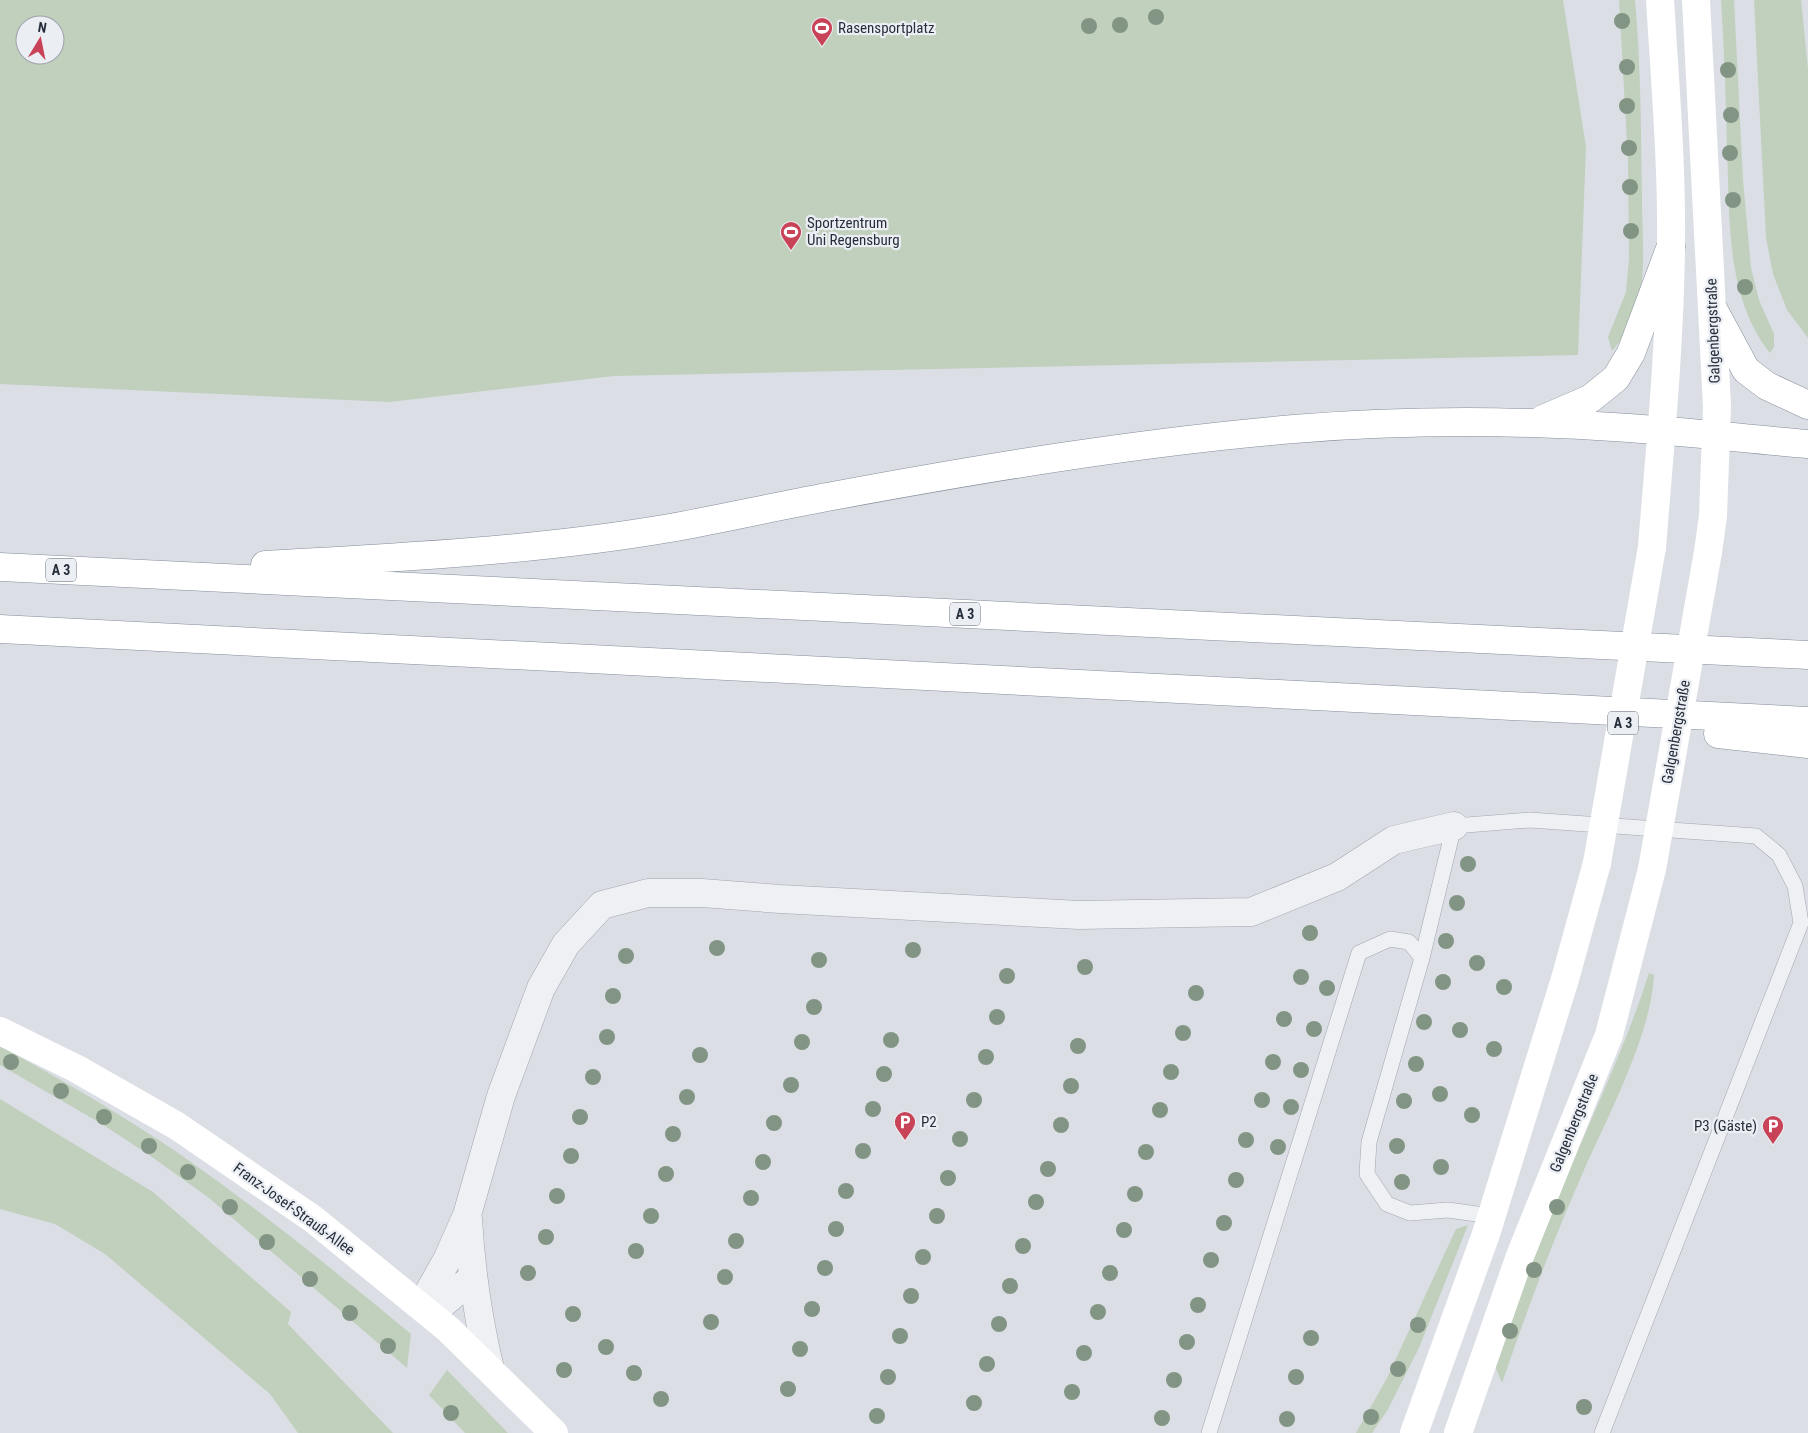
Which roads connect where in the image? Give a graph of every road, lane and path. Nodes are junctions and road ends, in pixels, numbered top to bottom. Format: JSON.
{"nodes":[{"id":1,"x":1660,"y":0,"type":"edge"},
{"id":2,"x":1696,"y":0,"type":"edge"},
{"id":3,"x":1671,"y":246,"type":"junction"},
{"id":4,"x":1713,"y":309,"type":"junction"},
{"id":5,"x":1808,"y":405,"type":"edge"},
{"id":6,"x":1533,"y":423,"type":"junction"},
{"id":7,"x":1662,"y":431,"type":"junction"},
{"id":8,"x":1716,"y":437,"type":"junction"},
{"id":9,"x":1808,"y":444,"type":"edge"},
{"id":10,"x":0,"y":567,"type":"edge"},
{"id":11,"x":123,"y":573,"type":"junction"},
{"id":12,"x":0,"y":629,"type":"edge"},
{"id":13,"x":1808,"y":655,"type":"edge"},
{"id":14,"x":1438,"y":703,"type":"junction"},
{"id":15,"x":1808,"y":721,"type":"edge"},
{"id":16,"x":1808,"y":744,"type":"edge"},
{"id":17,"x":1454,"y":826,"type":"junction"},
{"id":18,"x":1422,"y":958,"type":"junction"},
{"id":19,"x":0,"y":1031,"type":"edge"},
{"id":20,"x":467,"y":1215,"type":"junction"},
{"id":21,"x":1491,"y":1216,"type":"junction"},
{"id":22,"x":472,"y":1278,"type":"junction"},
{"id":23,"x":426,"y":1310,"type":"junction"},
{"id":24,"x":490,"y":1368,"type":"junction"},
{"id":25,"x":554,"y":1433,"type":"edge"},
{"id":26,"x":1209,"y":1433,"type":"edge"},
{"id":27,"x":1414,"y":1433,"type":"edge"},
{"id":28,"x":1458,"y":1433,"type":"edge"},
{"id":29,"x":1602,"y":1433,"type":"edge"}],
"edges":[{"from":1,"to":3,"type":"main road"},
{"from":2,"to":4,"type":"main road","name":"Galgenbergstraße"},
{"from":3,"to":6,"type":"main road"},
{"from":3,"to":7,"type":"main road"},
{"from":4,"to":5,"type":"main road"},
{"from":4,"to":8,"type":"main road","name":"Galgenbergstraße"},
{"from":6,"to":7,"type":"main road","number":"A 3"},
{"from":6,"to":11,"type":"main road","number":"A 3"},
{"from":7,"to":8,"type":"main road"},
{"from":7,"to":21,"type":"main road","bridge":true},
{"from":8,"to":9,"type":"main road"},
{"from":8,"to":28,"type":"main road","name":"Galgenbergstraße","bridge":true},
{"from":10,"to":11,"type":"main road","number":"A 3"},
{"from":11,"to":13,"type":"main road","number":"A 3"},
{"from":12,"to":14,"type":"main road","number":"A 3"},
{"from":14,"to":15,"type":"main road","number":"A 3"},
{"from":14,"to":16,"type":"main road","number":"A 3"},
{"from":17,"to":18,"type":"lane"},
{"from":17,"to":20,"type":"street"},
{"from":17,"to":29,"type":"lane"},
{"from":18,"to":21,"type":"lane"},
{"from":18,"to":26,"type":"lane"},
{"from":19,"to":23,"type":"main road","name":"Franz-Josef-Strauß-Allee"},
{"from":20,"to":22,"type":"street"},
{"from":20,"to":23,"type":"street"},
{"from":21,"to":27,"type":"main road"},
{"from":22,"to":23,"type":"street"},
{"from":22,"to":24,"type":"street"},
{"from":23,"to":24,"type":"main road","name":"Franz-Josef-Strauß-Allee"},
{"from":24,"to":25,"type":"main road","name":"Franz-Josef-Strauß-Allee"}]}
